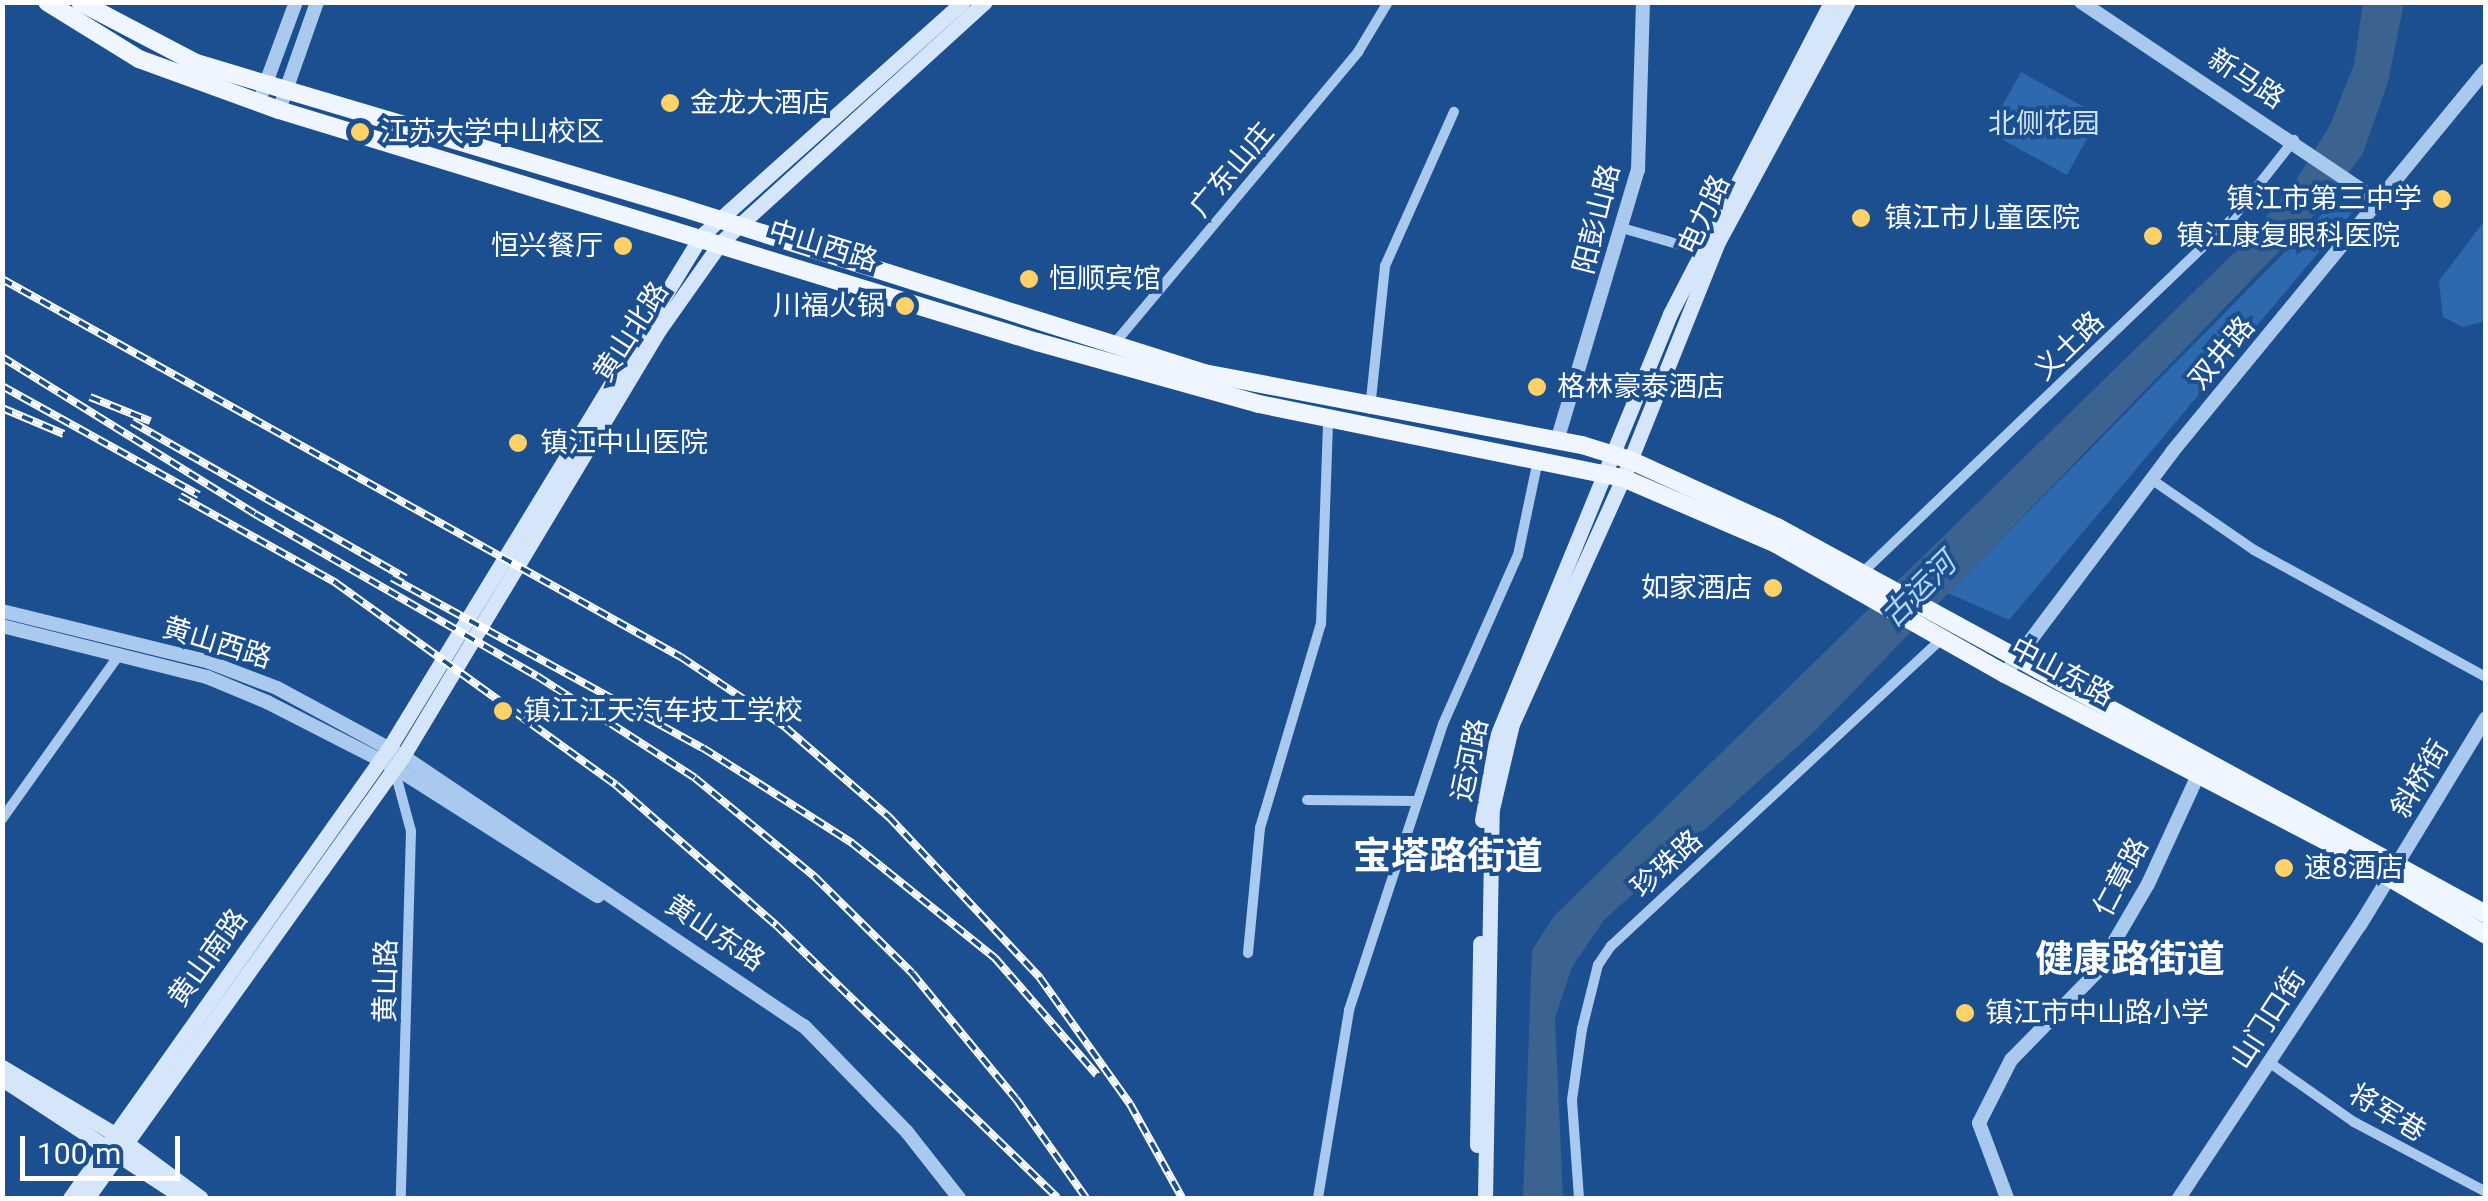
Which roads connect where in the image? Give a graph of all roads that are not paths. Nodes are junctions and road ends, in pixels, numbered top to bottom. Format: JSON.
{"nodes":[{"id":1,"x":47,"y":2,"type":"edge"},
{"id":2,"x":80,"y":2,"type":"edge"},
{"id":3,"x":296,"y":2,"type":"edge"},
{"id":4,"x":317,"y":2,"type":"edge"},
{"id":5,"x":963,"y":2,"type":"edge"},
{"id":6,"x":985,"y":2,"type":"edge"},
{"id":7,"x":1388,"y":2,"type":"edge"},
{"id":8,"x":1643,"y":2,"type":"edge"},
{"id":9,"x":1831,"y":2,"type":"edge"},
{"id":10,"x":1848,"y":2,"type":"edge"},
{"id":11,"x":2081,"y":2,"type":"edge"},
{"id":12,"x":2484,"y":77,"type":"edge"},
{"id":13,"x":262,"y":94,"type":"junction"},
{"id":14,"x":282,"y":101,"type":"junction"},
{"id":15,"x":1454,"y":112,"type":"dead end"},
{"id":16,"x":2294,"y":140,"type":"junction"},
{"id":17,"x":2380,"y":202,"type":"junction"},
{"id":18,"x":716,"y":219,"type":"junction"},
{"id":19,"x":737,"y":226,"type":"junction"},
{"id":20,"x":1622,"y":228,"type":"junction"},
{"id":21,"x":701,"y":236,"type":"junction"},
{"id":22,"x":721,"y":242,"type":"junction"},
{"id":23,"x":1698,"y":250,"type":"junction"},
{"id":24,"x":1109,"y":352,"type":"junction"},
{"id":25,"x":1370,"y":410,"type":"junction"},
{"id":26,"x":1328,"y":420,"type":"junction"},
{"id":27,"x":1557,"y":441,"type":"junction"},
{"id":28,"x":1538,"y":459,"type":"junction"},
{"id":29,"x":1618,"y":466,"type":"junction"},
{"id":30,"x":2151,"y":480,"type":"junction"},
{"id":31,"x":1867,"y":582,"type":"junction"},
{"id":32,"x":2,"y":611,"type":"edge"},
{"id":33,"x":1929,"y":619,"type":"junction"},
{"id":34,"x":2,"y":626,"type":"edge"},
{"id":35,"x":1942,"y":638,"type":"junction"},
{"id":36,"x":119,"y":655,"type":"junction"},
{"id":37,"x":2010,"y":667,"type":"junction"},
{"id":38,"x":2486,"y":677,"type":"edge"},
{"id":39,"x":2486,"y":718,"type":"edge"},
{"id":40,"x":391,"y":758,"type":"junction"},
{"id":41,"x":2199,"y":773,"type":"junction"},
{"id":42,"x":1308,"y":800,"type":"dead end"},
{"id":43,"x":1416,"y":801,"type":"junction"},
{"id":44,"x":2,"y":819,"type":"edge"},
{"id":45,"x":2392,"y":872,"type":"junction"},
{"id":46,"x":2486,"y":914,"type":"edge"},
{"id":47,"x":2486,"y":935,"type":"edge"},
{"id":48,"x":1248,"y":953,"type":"dead end"},
{"id":49,"x":2270,"y":1063,"type":"junction"},
{"id":50,"x":2,"y":1067,"type":"edge"},
{"id":51,"x":2,"y":1079,"type":"edge"},
{"id":52,"x":116,"y":1142,"type":"junction"},
{"id":53,"x":2486,"y":1192,"type":"edge"},
{"id":54,"x":70,"y":1198,"type":"edge"},
{"id":55,"x":87,"y":1198,"type":"edge"},
{"id":56,"x":184,"y":1198,"type":"edge"},
{"id":57,"x":200,"y":1198,"type":"edge"},
{"id":58,"x":401,"y":1198,"type":"edge"},
{"id":59,"x":949,"y":1198,"type":"edge"},
{"id":60,"x":960,"y":1198,"type":"edge"},
{"id":61,"x":1318,"y":1198,"type":"edge"},
{"id":62,"x":1476,"y":1198,"type":"edge"},
{"id":63,"x":1485,"y":1198,"type":"edge"},
{"id":64,"x":1580,"y":1198,"type":"edge"},
{"id":65,"x":2007,"y":1198,"type":"edge"},
{"id":66,"x":2179,"y":1198,"type":"edge"}],
"edges":[{"from":1,"to":13,"type":"main road","name":"中山西路"},
{"from":2,"to":13,"type":"main road","name":"中山西路"},
{"from":3,"to":13,"type":"street"},
{"from":4,"to":14,"type":"street"},
{"from":5,"to":18,"type":"main road","name":"黄山北路"},
{"from":6,"to":19,"type":"main road","name":"黄山北路"},
{"from":7,"to":24,"type":"street","name":"广东山庄"},
{"from":8,"to":20,"type":"street","name":"阳彭山路"},
{"from":9,"to":23,"type":"main road","name":"电力路"},
{"from":10,"to":29,"type":"main road","name":"电力路"},
{"from":11,"to":16,"type":"street","name":"新马路"},
{"from":12,"to":17,"type":"street","name":"双井路"},
{"from":13,"to":14,"type":"main road","name":"中山西路"},
{"from":14,"to":18,"type":"main road","name":"中山西路"},
{"from":14,"to":21,"type":"main road","name":"中山西路"},
{"from":15,"to":25,"type":"street"},
{"from":16,"to":17,"type":"street","name":"新马路"},
{"from":16,"to":31,"type":"street","name":"义土路"},
{"from":17,"to":30,"type":"street","name":"双井路"},
{"from":18,"to":19,"type":"main road","name":"中山西路"},
{"from":18,"to":21,"type":"main road","name":"黄山北路"},
{"from":19,"to":22,"type":"main road","name":"黄山北路"},
{"from":19,"to":24,"type":"main road","name":"中山西路"},
{"from":20,"to":23,"type":"street"},
{"from":20,"to":27,"type":"street","name":"阳彭山路"},
{"from":21,"to":22,"type":"main road","name":"中山西路"},
{"from":21,"to":40,"type":"main road","name":"黄山北路"},
{"from":22,"to":24,"type":"main road","name":"中山西路"},
{"from":22,"to":40,"type":"main road","name":"黄山北路"},
{"from":23,"to":29,"type":"main road","name":"电力路"},
{"from":24,"to":25,"type":"main road","name":"中山西路"},
{"from":24,"to":26,"type":"main road","name":"中山西路"},
{"from":25,"to":27,"type":"main road","name":"中山西路"},
{"from":26,"to":28,"type":"main road","name":"中山西路"},
{"from":26,"to":48,"type":"street"},
{"from":27,"to":29,"type":"main road","name":"中山西路"},
{"from":28,"to":29,"type":"main road","name":"中山西路"},
{"from":28,"to":43,"type":"street"},
{"from":29,"to":31,"type":"main road","name":"中山东路"},
{"from":29,"to":62,"type":"main road","name":"运河路"},
{"from":29,"to":63,"type":"main road","name":"运河路"},
{"from":30,"to":37,"type":"street","name":"双井路"},
{"from":30,"to":38,"type":"street"},
{"from":31,"to":33,"type":"main road","name":"中山东路"},
{"from":32,"to":40,"type":"street","name":"黄山西路"},
{"from":33,"to":35,"type":"main road","name":"中山东路"},
{"from":33,"to":37,"type":"main road","name":"中山东路"},
{"from":34,"to":36,"type":"street","name":"黄山西路"},
{"from":35,"to":37,"type":"main road","name":"中山东路"},
{"from":35,"to":64,"type":"street","name":"珍珠路"},
{"from":36,"to":40,"type":"street","name":"黄山西路"},
{"from":36,"to":44,"type":"street"},
{"from":37,"to":41,"type":"main road","name":"中山东路"},
{"from":37,"to":45,"type":"main road","name":"中山东路"},
{"from":39,"to":45,"type":"street","name":"斜桥街"},
{"from":40,"to":52,"type":"main road","name":"黄山南路"},
{"from":40,"to":58,"type":"street","name":"黄山路"},
{"from":40,"to":59,"type":"street","name":"黄山东路"},
{"from":40,"to":60,"type":"street","name":"黄山东路"},
{"from":41,"to":45,"type":"main road","name":"中山东路"},
{"from":41,"to":65,"type":"street","name":"仁章路"},
{"from":42,"to":43,"type":"street"},
{"from":43,"to":61,"type":"street"},
{"from":45,"to":46,"type":"main road","name":"中山东路"},
{"from":45,"to":47,"type":"main road","name":"中山东路"},
{"from":45,"to":49,"type":"street","name":"山门口街"},
{"from":49,"to":53,"type":"street","name":"将军巷"},
{"from":49,"to":66,"type":"street","name":"山门口街"},
{"from":50,"to":52,"type":"main road"},
{"from":51,"to":52,"type":"main road"},
{"from":52,"to":54,"type":"main road","name":"黄山南路"},
{"from":52,"to":55,"type":"main road","name":"黄山南路"},
{"from":52,"to":56,"type":"main road"},
{"from":52,"to":57,"type":"main road"}]}
